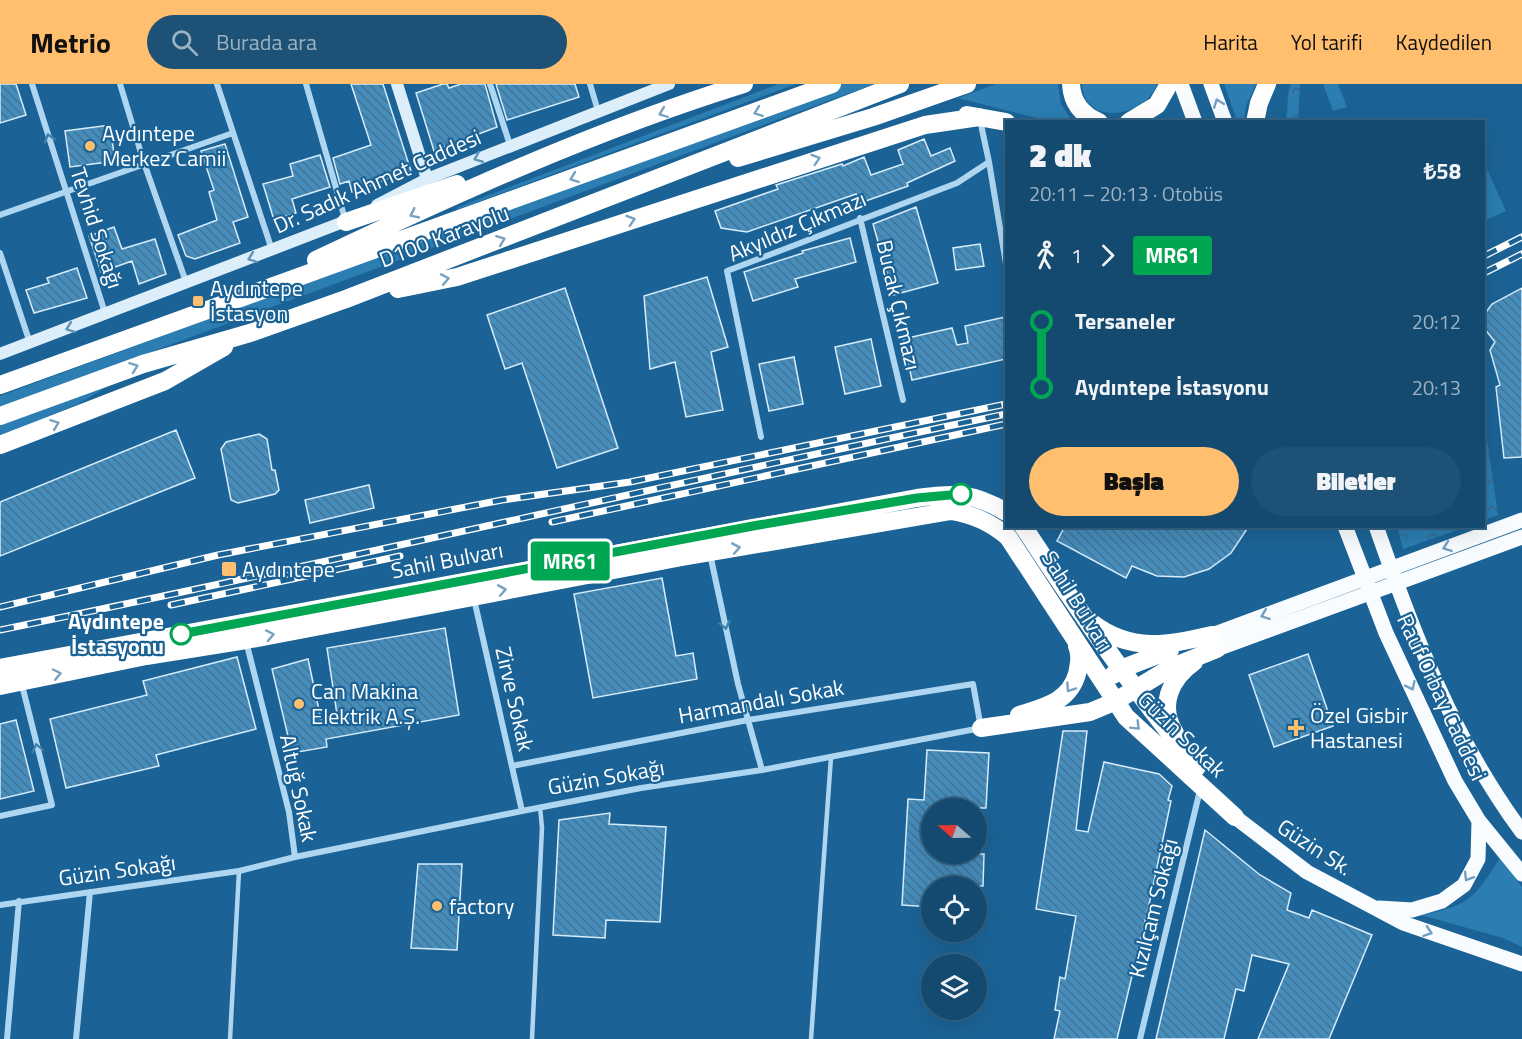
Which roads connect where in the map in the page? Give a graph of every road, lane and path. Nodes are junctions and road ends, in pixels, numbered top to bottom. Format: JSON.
{"nodes":[{"id":1,"x":32,"y":84,"type":"edge"},
{"id":2,"x":120,"y":84,"type":"edge"},
{"id":3,"x":217,"y":84,"type":"edge"},
{"id":4,"x":306,"y":84,"type":"edge"},
{"id":5,"x":398,"y":84,"type":"edge"},
{"id":6,"x":490,"y":84,"type":"edge"},
{"id":7,"x":590,"y":84,"type":"edge"},
{"id":8,"x":744,"y":84,"type":"edge"},
{"id":9,"x":832,"y":84,"type":"edge"},
{"id":10,"x":900,"y":84,"type":"edge"},
{"id":11,"x":967,"y":84,"type":"edge"},
{"id":12,"x":1071,"y":84,"type":"edge"},
{"id":13,"x":1169,"y":84,"type":"edge"},
{"id":14,"x":1181,"y":84,"type":"edge"},
{"id":15,"x":1211,"y":84,"type":"edge"},
{"id":16,"x":1267,"y":84,"type":"edge"},
{"id":17,"x":663,"y":85,"type":"edge"},
{"id":18,"x":723,"y":88,"type":"edge"},
{"id":19,"x":598,"y":111,"type":"junction"},
{"id":20,"x":873,"y":117,"type":"junction"},
{"id":21,"x":979,"y":117,"type":"junction"},
{"id":22,"x":1096,"y":120,"type":"edge"},
{"id":23,"x":1132,"y":120,"type":"edge"},
{"id":24,"x":1194,"y":120,"type":"edge"},
{"id":25,"x":1224,"y":120,"type":"edge"},
{"id":26,"x":1255,"y":120,"type":"edge"},
{"id":27,"x":1005,"y":123,"type":"edge"},
{"id":28,"x":233,"y":133,"type":"junction"},
{"id":29,"x":510,"y":145,"type":"junction"},
{"id":30,"x":989,"y":162,"type":"junction"},
{"id":31,"x":144,"y":163,"type":"junction"},
{"id":32,"x":526,"y":165,"type":"junction"},
{"id":33,"x":427,"y":178,"type":"junction"},
{"id":34,"x":67,"y":193,"type":"junction"},
{"id":35,"x":599,"y":202,"type":"junction"},
{"id":36,"x":0,"y":215,"type":"edge"},
{"id":37,"x":861,"y":218,"type":"junction"},
{"id":38,"x":346,"y":222,"type":"junction"},
{"id":39,"x":272,"y":250,"type":"junction"},
{"id":40,"x":0,"y":253,"type":"edge"},
{"id":41,"x":1005,"y":258,"type":"edge"},
{"id":42,"x":186,"y":283,"type":"junction"},
{"id":43,"x":346,"y":299,"type":"junction"},
{"id":44,"x":217,"y":307,"type":"junction"},
{"id":45,"x":106,"y":314,"type":"junction"},
{"id":46,"x":250,"y":333,"type":"junction"},
{"id":47,"x":30,"y":343,"type":"junction"},
{"id":48,"x":0,"y":354,"type":"edge"},
{"id":49,"x":0,"y":385,"type":"edge"},
{"id":50,"x":903,"y":400,"type":"dead end"},
{"id":51,"x":0,"y":416,"type":"edge"},
{"id":52,"x":761,"y":437,"type":"dead end"},
{"id":53,"x":0,"y":445,"type":"edge"},
{"id":54,"x":1005,"y":511,"type":"edge"},
{"id":55,"x":1522,"y":520,"type":"edge"},
{"id":56,"x":744,"y":528,"type":"junction"},
{"id":57,"x":1024,"y":528,"type":"edge"},
{"id":58,"x":1377,"y":528,"type":"edge"},
{"id":59,"x":1347,"y":533,"type":"edge"},
{"id":60,"x":1522,"y":537,"type":"edge"},
{"id":61,"x":709,"y":552,"type":"junction"},
{"id":62,"x":474,"y":596,"type":"junction"},
{"id":63,"x":1078,"y":610,"type":"junction"},
{"id":64,"x":244,"y":632,"type":"junction"},
{"id":65,"x":1071,"y":633,"type":"junction"},
{"id":66,"x":1215,"y":642,"type":"junction"},
{"id":67,"x":1121,"y":669,"type":"junction"},
{"id":68,"x":13,"y":672,"type":"edge"},
{"id":69,"x":1100,"y":681,"type":"joint"},
{"id":70,"x":0,"y":686,"type":"edge"},
{"id":71,"x":1135,"y":689,"type":"junction"},
{"id":72,"x":1114,"y":702,"type":"junction"},
{"id":73,"x":748,"y":720,"type":"junction"},
{"id":74,"x":981,"y":728,"type":"junction"},
{"id":75,"x":831,"y":757,"type":"junction"},
{"id":76,"x":512,"y":766,"type":"junction"},
{"id":77,"x":1197,"y":767,"type":"junction"},
{"id":78,"x":762,"y":770,"type":"junction"},
{"id":79,"x":1201,"y":786,"type":"junction"},
{"id":80,"x":540,"y":807,"type":"junction"},
{"id":81,"x":522,"y":811,"type":"junction"},
{"id":82,"x":0,"y":816,"type":"edge"},
{"id":83,"x":1235,"y":817,"type":"junction"},
{"id":84,"x":1479,"y":821,"type":"junction"},
{"id":85,"x":1522,"y":832,"type":"edge"},
{"id":86,"x":296,"y":857,"type":"junction"},
{"id":87,"x":239,"y":871,"type":"junction"},
{"id":88,"x":1522,"y":874,"type":"edge"},
{"id":89,"x":90,"y":892,"type":"junction"},
{"id":90,"x":19,"y":901,"type":"junction"},
{"id":91,"x":0,"y":905,"type":"edge"},
{"id":92,"x":1375,"y":908,"type":"junction"},
{"id":93,"x":1522,"y":964,"type":"edge"},
{"id":94,"x":7,"y":1039,"type":"edge"},
{"id":95,"x":76,"y":1039,"type":"edge"},
{"id":96,"x":230,"y":1039,"type":"edge"},
{"id":97,"x":532,"y":1039,"type":"edge"},
{"id":98,"x":811,"y":1039,"type":"edge"},
{"id":99,"x":1140,"y":1039,"type":"edge"}],
"edges":[{"from":34,"to":1,"type":"street","name":"Tevhid Sokağı","one_way":true},
{"from":2,"to":31,"type":"street"},
{"from":3,"to":28,"type":"street"},
{"from":4,"to":38,"type":"street"},
{"from":5,"to":33,"type":"main road"},
{"from":6,"to":29,"type":"street"},
{"from":7,"to":19,"type":"street"},
{"from":8,"to":18,"type":"highway"},
{"from":9,"to":44,"type":"highway","name":"D100 Karayolu","one_way":true},
{"from":10,"to":35,"type":"highway","name":"D100 Karayolu"},
{"from":11,"to":20,"type":"highway"},
{"from":12,"to":22,"type":"highway"},
{"from":13,"to":23,"type":"highway"},
{"from":14,"to":24,"type":"main road"},
{"from":25,"to":15,"type":"main road","one_way":true},
{"from":16,"to":26,"type":"highway"},
{"from":17,"to":19,"type":"main road","name":"Dr. Sadık Ahmet Caddesi"},
{"from":18,"to":32,"type":"highway","one_way":true},
{"from":19,"to":29,"type":"main road","name":"Dr. Sadık Ahmet Caddesi"},
{"from":20,"to":21,"type":"highway"},
{"from":20,"to":35,"type":"highway"},
{"from":21,"to":27,"type":"highway"},
{"from":21,"to":30,"type":"street"},
{"from":43,"to":21,"type":"highway","one_way":true},
{"from":28,"to":31,"type":"street"},
{"from":28,"to":39,"type":"street"},
{"from":29,"to":33,"type":"main road","name":"Dr. Sadık Ahmet Caddesi","one_way":true},
{"from":30,"to":37,"type":"street","name":"Akyıldız Çıkmazı"},
{"from":30,"to":41,"type":"street"},
{"from":31,"to":34,"type":"street"},
{"from":31,"to":42,"type":"street"},
{"from":32,"to":38,"type":"highway"},
{"from":32,"to":44,"type":"highway","one_way":true},
{"from":33,"to":38,"type":"main road","name":"Dr. Sadık Ahmet Caddesi"},
{"from":34,"to":36,"type":"street"},
{"from":34,"to":45,"type":"street","name":"Tevhid Sokağı"},
{"from":43,"to":35,"type":"highway","name":"D100 Karayolu","one_way":true},
{"from":37,"to":50,"type":"street","name":"Bucak Çıkmazı"},
{"from":37,"to":52,"type":"street","name":"Akyıldız Çıkmazı"},
{"from":38,"to":39,"type":"main road","name":"Dr. Sadık Ahmet Caddesi"},
{"from":39,"to":42,"type":"main road","name":"Dr. Sadık Ahmet Caddesi","one_way":true},
{"from":40,"to":47,"type":"street"},
{"from":42,"to":45,"type":"main road","name":"Dr. Sadık Ahmet Caddesi"},
{"from":43,"to":46,"type":"highway","name":"D100 Karayolu"},
{"from":44,"to":49,"type":"highway","name":"D100 Karayolu"},
{"from":45,"to":47,"type":"main road","name":"Dr. Sadık Ahmet Caddesi","one_way":true},
{"from":51,"to":46,"type":"highway","name":"D100 Karayolu","one_way":true},
{"from":53,"to":46,"type":"highway","one_way":true},
{"from":47,"to":48,"type":"main road","name":"Dr. Sadık Ahmet Caddesi"},
{"from":54,"to":56,"type":"highway","name":"Sahil Bulvarı"},
{"from":55,"to":66,"type":"main road","name":"Sahil Bulvarı","one_way":true},
{"from":56,"to":61,"type":"street"},
{"from":56,"to":64,"type":"highway","name":"Sahil Bulvarı"},
{"from":57,"to":63,"type":"highway","name":"Sahil Bulvarı"},
{"from":58,"to":85,"type":"main road","name":"Rauf Orbay Caddesi"},
{"from":59,"to":84,"type":"main road","name":"Rauf Orbay Caddesi","one_way":true},
{"from":60,"to":66,"type":"main road","name":"Sahil Bulvarı"},
{"from":62,"to":61,"type":"highway","name":"Sahil Bulvarı","one_way":true},
{"from":61,"to":65,"type":"highway","name":"Sahil Bulvarı","one_way":true},
{"from":61,"to":73,"type":"street","one_way":true},
{"from":64,"to":62,"type":"highway","name":"Sahil Bulvarı","one_way":true},
{"from":62,"to":76,"type":"street","name":"Zirve Sokak"},
{"from":63,"to":66,"type":"highway"},
{"from":63,"to":67,"type":"highway","name":"Sahil Bulvarı"},
{"from":64,"to":68,"type":"highway","name":"Sahil Bulvarı"},
{"from":64,"to":86,"type":"street","name":"Altuğ Sokak"},
{"from":65,"to":69,"type":"highway","name":"Sahil Bulvarı"},
{"from":65,"to":74,"type":"highway","one_way":true},
{"from":66,"to":67,"type":"highway","name":"Sahil Bulvarı"},
{"from":66,"to":71,"type":"highway","name":"Sahil Bulvarı"},
{"from":66,"to":77,"type":"highway"},
{"from":67,"to":71,"type":"highway"},
{"from":67,"to":72,"type":"highway","name":"Sahil Bulvarı"},
{"from":68,"to":70,"type":"highway","name":"Sahil Bulvarı"},
{"from":82,"to":68,"type":"street","one_way":true},
{"from":69,"to":72,"type":"highway","name":"Güzin Sokak"},
{"from":71,"to":72,"type":"highway","name":"Sahil Bulvarı"},
{"from":71,"to":77,"type":"highway"},
{"from":72,"to":74,"type":"highway"},
{"from":72,"to":79,"type":"highway","name":"Güzin Sokak","one_way":true},
{"from":73,"to":74,"type":"street","name":"Harmandalı Sokak"},
{"from":73,"to":76,"type":"street","name":"Harmandalı Sokak"},
{"from":73,"to":78,"type":"street"},
{"from":74,"to":75,"type":"street","name":"Güzin Sokağı"},
{"from":75,"to":78,"type":"street","name":"Güzin Sokağı"},
{"from":75,"to":98,"type":"lane"},
{"from":76,"to":81,"type":"street","name":"Zirve Sokak"},
{"from":77,"to":83,"type":"highway"},
{"from":78,"to":80,"type":"street","name":"Güzin Sokağı"},
{"from":79,"to":83,"type":"highway","name":"Güzin Sokak"},
{"from":79,"to":99,"type":"street","name":"Kızılçam Sokağı"},
{"from":80,"to":81,"type":"street","name":"Güzin Sokağı"},
{"from":80,"to":97,"type":"lane"},
{"from":81,"to":86,"type":"street","name":"Güzin Sokağı"},
{"from":83,"to":92,"type":"main road","name":"Güzin Sk."},
{"from":84,"to":88,"type":"main road","name":"Rauf Orbay Caddesi"},
{"from":84,"to":92,"type":"main road","one_way":true},
{"from":86,"to":87,"type":"street","name":"Güzin Sokağı"},
{"from":87,"to":89,"type":"street","name":"Güzin Sokağı"},
{"from":87,"to":96,"type":"lane"},
{"from":89,"to":90,"type":"street","name":"Güzin Sokağı"},
{"from":89,"to":95,"type":"street"},
{"from":90,"to":91,"type":"street","name":"Güzin Sokağı"},
{"from":90,"to":94,"type":"street"},
{"from":92,"to":93,"type":"main road","one_way":true}]}
